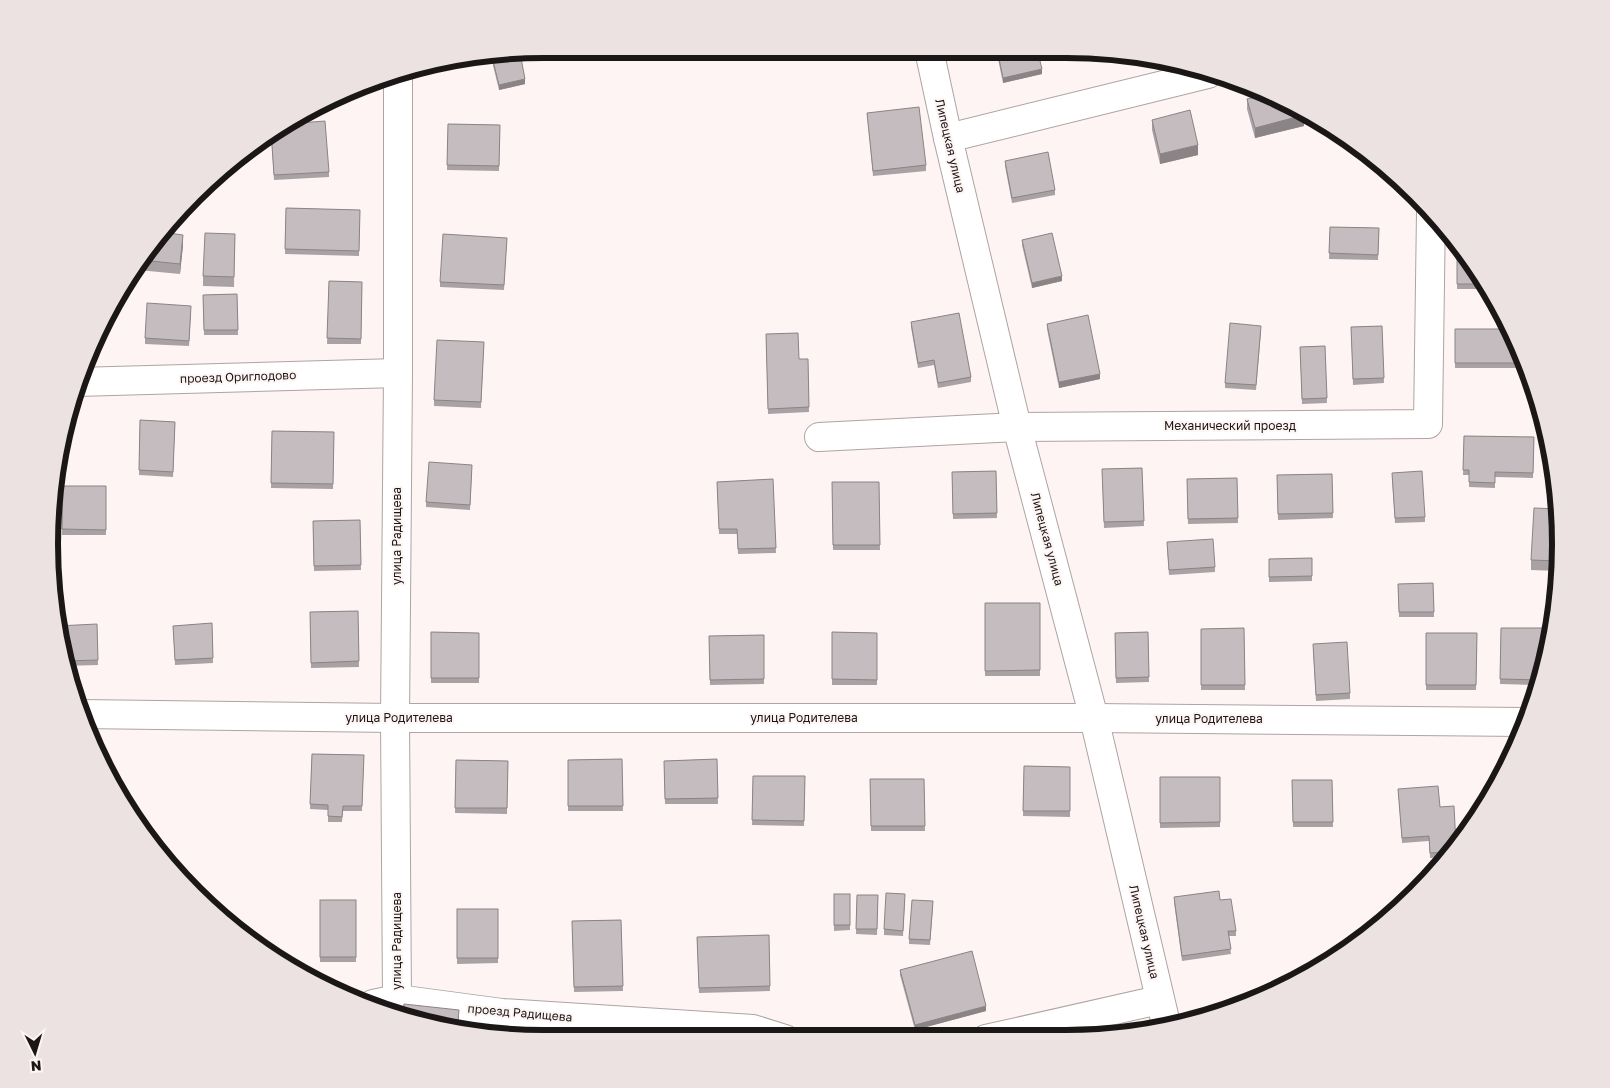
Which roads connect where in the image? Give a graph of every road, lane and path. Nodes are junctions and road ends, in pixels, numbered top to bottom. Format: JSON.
{"nodes":[{"id":1,"x":931,"y":58,"type":"edge"},
{"id":2,"x":1199,"y":76,"type":"edge"},
{"id":3,"x":398,"y":80,"type":"edge"},
{"id":4,"x":948,"y":138,"type":"junction"},
{"id":5,"x":1431,"y":222,"type":"edge"},
{"id":6,"x":398,"y":373,"type":"junction"},
{"id":7,"x":85,"y":382,"type":"edge"},
{"id":8,"x":1017,"y":427,"type":"junction"},
{"id":9,"x":819,"y":438,"type":"dead end"},
{"id":10,"x":89,"y":714,"type":"edge"},
{"id":11,"x":395,"y":718,"type":"junction"},
{"id":12,"x":1094,"y":718,"type":"junction"},
{"id":13,"x":1518,"y":722,"type":"edge"},
{"id":14,"x":1159,"y":1000,"type":"junction"},
{"id":15,"x":385,"y":1002,"type":"edge"},
{"id":16,"x":1165,"y":1020,"type":"edge"},
{"id":17,"x":503,"y":1024,"type":"edge"},
{"id":18,"x":759,"y":1030,"type":"edge"},
{"id":19,"x":1026,"y":1030,"type":"edge"}],
"edges":[{"from":1,"to":4,"type":"street","name":"Липецкая улица"},
{"from":2,"to":4,"type":"street"},
{"from":3,"to":6,"type":"street","name":"улица Радищева"},
{"from":4,"to":8,"type":"street","name":"Липецкая улица"},
{"from":5,"to":8,"type":"street","name":"Механический проезд"},
{"from":6,"to":7,"type":"street","name":"проезд Ориглодово"},
{"from":6,"to":11,"type":"street","name":"улица Радищева"},
{"from":8,"to":9,"type":"street","name":"Механический проезд"},
{"from":8,"to":12,"type":"street","name":"Липецкая улица"},
{"from":10,"to":11,"type":"street","name":"улица Родителева"},
{"from":11,"to":12,"type":"street","name":"улица Родителева"},
{"from":11,"to":15,"type":"street","name":"улица Радищева"},
{"from":12,"to":13,"type":"street","name":"улица Родителева"},
{"from":12,"to":14,"type":"street","name":"Липецкая улица"},
{"from":14,"to":16,"type":"street","name":"Липецкая улица"},
{"from":14,"to":19,"type":"street"},
{"from":15,"to":17,"type":"street","name":"проезд Радищева"},
{"from":17,"to":18,"type":"street","name":"проезд Радищева"}]}
